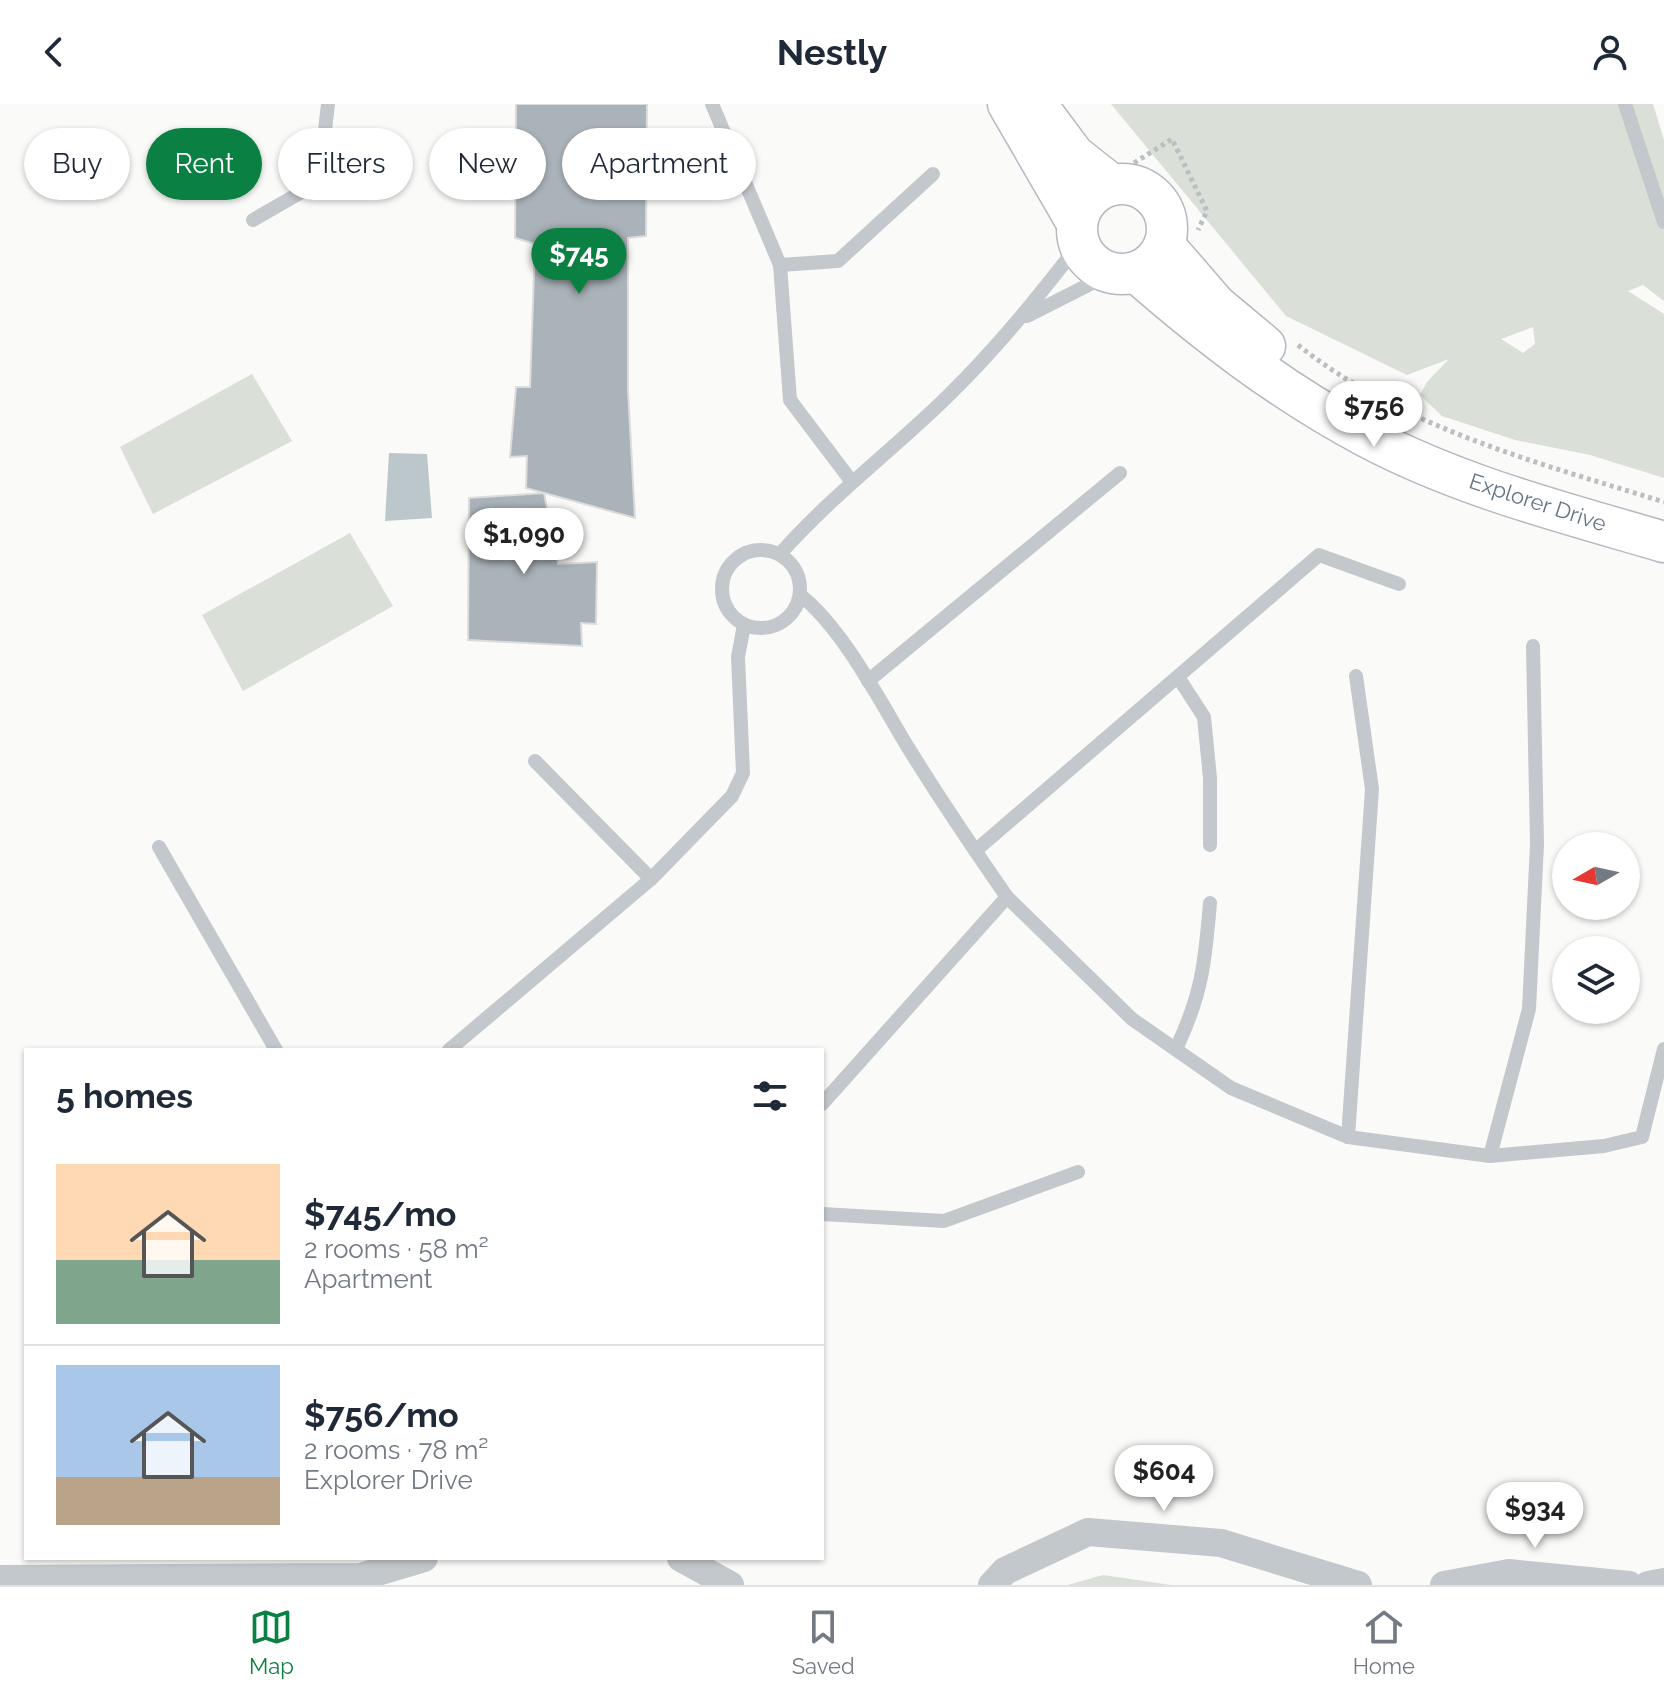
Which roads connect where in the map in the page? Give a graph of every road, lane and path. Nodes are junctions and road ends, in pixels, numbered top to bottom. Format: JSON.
{"nodes":[{"id":1,"x":328,"y":104,"type":"edge"},
{"id":2,"x":712,"y":104,"type":"edge"},
{"id":3,"x":1008,"y":104,"type":"edge"},
{"id":4,"x":1036,"y":104,"type":"edge"},
{"id":5,"x":1625,"y":104,"type":"edge"},
{"id":6,"x":933,"y":174,"type":"dead end"},
{"id":7,"x":1120,"y":174,"type":"junction"},
{"id":8,"x":253,"y":220,"type":"dead end"},
{"id":9,"x":1664,"y":222,"type":"edge"},
{"id":10,"x":1078,"y":233,"type":"junction"},
{"id":11,"x":1152,"y":256,"type":"junction"},
{"id":12,"x":780,"y":265,"type":"junction"},
{"id":13,"x":1023,"y":318,"type":"junction"},
{"id":14,"x":1296,"y":343,"type":"dead end"},
{"id":15,"x":1120,"y":473,"type":"dead end"},
{"id":16,"x":852,"y":482,"type":"junction"},
{"id":17,"x":1664,"y":502,"type":"edge"},
{"id":18,"x":1664,"y":520,"type":"edge"},
{"id":19,"x":1664,"y":542,"type":"edge"},
{"id":20,"x":780,"y":554,"type":"junction"},
{"id":21,"x":1399,"y":584,"type":"dead end"},
{"id":22,"x":800,"y":595,"type":"junction"},
{"id":23,"x":744,"y":625,"type":"junction"},
{"id":24,"x":1533,"y":646,"type":"dead end"},
{"id":25,"x":1356,"y":676,"type":"dead end"},
{"id":26,"x":1178,"y":677,"type":"junction"},
{"id":27,"x":868,"y":681,"type":"junction"},
{"id":28,"x":535,"y":761,"type":"dead end"},
{"id":29,"x":1210,"y":845,"type":"dead end"},
{"id":30,"x":159,"y":847,"type":"dead end"},
{"id":31,"x":975,"y":851,"type":"junction"},
{"id":32,"x":651,"y":879,"type":"junction"},
{"id":33,"x":1007,"y":897,"type":"junction"},
{"id":34,"x":1210,"y":903,"type":"dead end"},
{"id":35,"x":275,"y":1048,"type":"edge"},
{"id":36,"x":451,"y":1048,"type":"edge"},
{"id":37,"x":1176,"y":1049,"type":"junction"},
{"id":38,"x":1664,"y":1049,"type":"edge"},
{"id":39,"x":824,"y":1102,"type":"edge"},
{"id":40,"x":1348,"y":1137,"type":"junction"},
{"id":41,"x":1490,"y":1156,"type":"junction"},
{"id":42,"x":1078,"y":1172,"type":"dead end"},
{"id":43,"x":824,"y":1214,"type":"edge"},
{"id":44,"x":417,"y":1560,"type":"edge"},
{"id":45,"x":685,"y":1560,"type":"edge"},
{"id":46,"x":0,"y":1579,"type":"edge"},
{"id":47,"x":1664,"y":1582,"type":"edge"},
{"id":48,"x":730,"y":1585,"type":"edge"},
{"id":49,"x":992,"y":1585,"type":"edge"},
{"id":50,"x":1358,"y":1585,"type":"edge"},
{"id":51,"x":1444,"y":1585,"type":"edge"},
{"id":52,"x":1629,"y":1585,"type":"edge"},
{"id":53,"x":1648,"y":1585,"type":"edge"}],
"edges":[{"from":1,"to":8,"type":"lane"},
{"from":2,"to":12,"type":"lane"},
{"from":3,"to":10,"type":"street"},
{"from":4,"to":7,"type":"street"},
{"from":5,"to":9,"type":"lane"},
{"from":6,"to":12,"type":"lane"},
{"from":7,"to":10,"type":"street"},
{"from":7,"to":11,"type":"street"},
{"from":7,"to":11,"type":"path"},
{"from":10,"to":11,"type":"street"},
{"from":10,"to":13,"type":"lane"},
{"from":11,"to":13,"type":"lane"},
{"from":11,"to":18,"type":"street","name":"Explorer Drive"},
{"from":11,"to":19,"type":"street","name":"Explorer Drive"},
{"from":12,"to":16,"type":"lane"},
{"from":13,"to":16,"type":"lane"},
{"from":14,"to":17,"type":"path"},
{"from":15,"to":27,"type":"lane"},
{"from":16,"to":20,"type":"lane"},
{"from":20,"to":22,"type":"lane"},
{"from":20,"to":23,"type":"lane"},
{"from":21,"to":26,"type":"lane"},
{"from":22,"to":23,"type":"lane"},
{"from":22,"to":27,"type":"lane"},
{"from":23,"to":32,"type":"lane"},
{"from":24,"to":41,"type":"lane"},
{"from":25,"to":40,"type":"lane"},
{"from":26,"to":29,"type":"lane"},
{"from":26,"to":31,"type":"lane"},
{"from":27,"to":31,"type":"lane"},
{"from":28,"to":32,"type":"lane"},
{"from":30,"to":35,"type":"lane"},
{"from":31,"to":33,"type":"lane"},
{"from":32,"to":36,"type":"lane"},
{"from":33,"to":37,"type":"lane"},
{"from":33,"to":39,"type":"lane"},
{"from":34,"to":37,"type":"lane"},
{"from":37,"to":40,"type":"lane"},
{"from":38,"to":41,"type":"lane"},
{"from":40,"to":41,"type":"lane"},
{"from":42,"to":43,"type":"lane"},
{"from":44,"to":46,"type":"street"},
{"from":45,"to":48,"type":"street"},
{"from":47,"to":53,"type":"street"},
{"from":49,"to":50,"type":"street"},
{"from":51,"to":52,"type":"street"}]}
